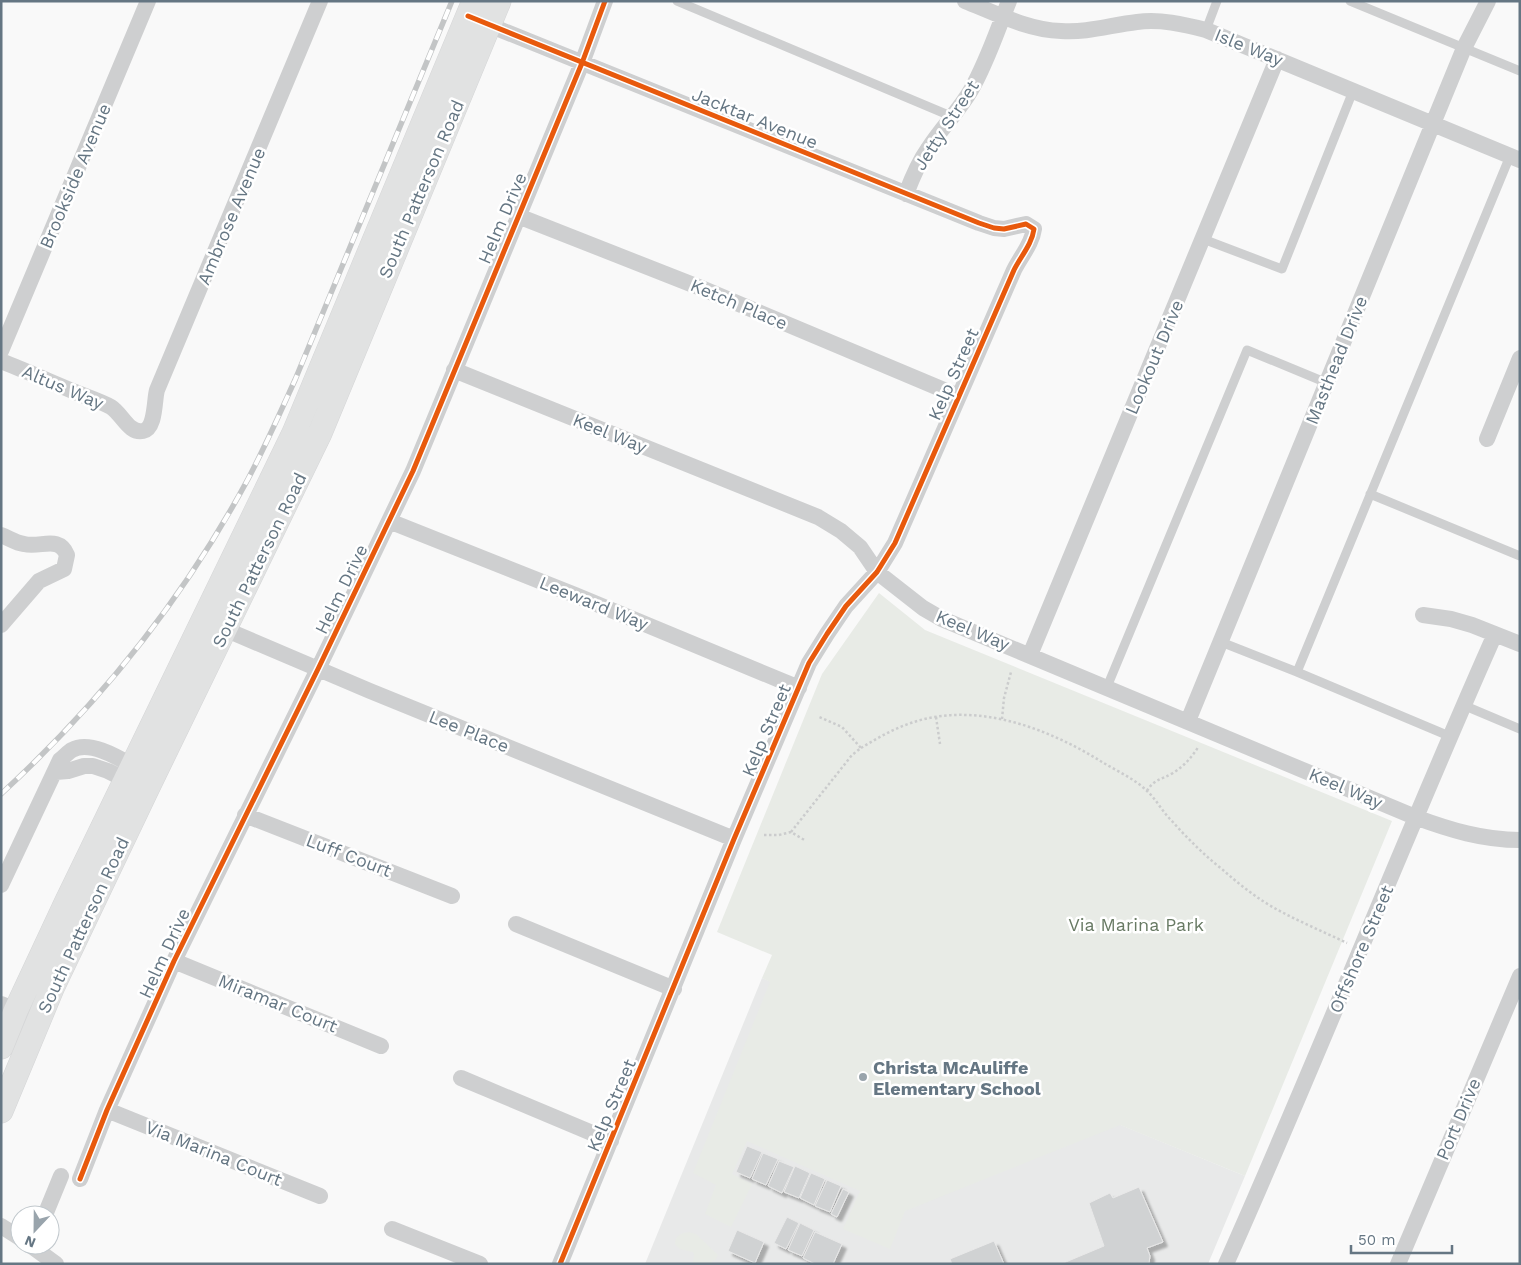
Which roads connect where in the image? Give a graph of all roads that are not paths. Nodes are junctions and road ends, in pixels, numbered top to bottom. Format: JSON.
{"nodes":[{"id":1,"x":148,"y":1,"type":"edge"},
{"id":2,"x":320,"y":1,"type":"edge"},
{"id":3,"x":499,"y":1,"type":"edge"},
{"id":4,"x":604,"y":1,"type":"edge"},
{"id":5,"x":677,"y":1,"type":"edge"},
{"id":6,"x":965,"y":1,"type":"edge"},
{"id":7,"x":1009,"y":1,"type":"edge"},
{"id":8,"x":1217,"y":1,"type":"edge"},
{"id":9,"x":1350,"y":1,"type":"edge"},
{"id":10,"x":1488,"y":1,"type":"edge"},
{"id":11,"x":477,"y":14,"type":"edge"},
{"id":12,"x":1003,"y":16,"type":"junction"},
{"id":13,"x":1206,"y":30,"type":"junction"},
{"id":14,"x":1464,"y":48,"type":"junction"},
{"id":15,"x":1277,"y":59,"type":"junction"},
{"id":16,"x":582,"y":63,"type":"junction"},
{"id":17,"x":1520,"y":71,"type":"edge"},
{"id":18,"x":1353,"y":91,"type":"junction"},
{"id":19,"x":953,"y":117,"type":"junction"},
{"id":20,"x":1433,"y":124,"type":"junction"},
{"id":21,"x":1515,"y":158,"type":"edge"},
{"id":22,"x":906,"y":194,"type":"junction"},
{"id":23,"x":518,"y":216,"type":"junction"},
{"id":24,"x":1034,"y":229,"type":"joint"},
{"id":25,"x":1203,"y":239,"type":"junction"},
{"id":26,"x":1,"y":352,"type":"edge"},
{"id":27,"x":1520,"y":358,"type":"edge"},
{"id":28,"x":1,"y":361,"type":"edge"},
{"id":29,"x":454,"y":370,"type":"junction"},
{"id":30,"x":1327,"y":383,"type":"junction"},
{"id":31,"x":958,"y":396,"type":"junction"},
{"id":32,"x":146,"y":430,"type":"joint"},
{"id":33,"x":1488,"y":439,"type":"dead end"},
{"id":34,"x":1370,"y":494,"type":"junction"},
{"id":35,"x":389,"y":521,"type":"junction"},
{"id":36,"x":1,"y":535,"type":"edge"},
{"id":37,"x":1520,"y":556,"type":"edge"},
{"id":38,"x":877,"y":572,"type":"junction"},
{"id":39,"x":1424,"y":615,"type":"dead end"},
{"id":40,"x":1,"y":625,"type":"edge"},
{"id":41,"x":214,"y":625,"type":"junction"},
{"id":42,"x":1495,"y":634,"type":"junction"},
{"id":43,"x":1220,"y":642,"type":"junction"},
{"id":44,"x":1520,"y":644,"type":"edge"},
{"id":45,"x":1030,"y":655,"type":"junction"},
{"id":46,"x":318,"y":669,"type":"junction"},
{"id":47,"x":1297,"y":672,"type":"junction"},
{"id":48,"x":1107,"y":687,"type":"junction"},
{"id":49,"x":798,"y":688,"type":"junction"},
{"id":50,"x":1463,"y":705,"type":"junction"},
{"id":51,"x":1188,"y":721,"type":"junction"},
{"id":52,"x":1520,"y":729,"type":"edge"},
{"id":53,"x":1449,"y":736,"type":"junction"},
{"id":54,"x":139,"y":778,"type":"junction"},
{"id":55,"x":245,"y":815,"type":"junction"},
{"id":56,"x":1416,"y":817,"type":"junction"},
{"id":57,"x":734,"y":839,"type":"junction"},
{"id":58,"x":1520,"y":840,"type":"edge"},
{"id":59,"x":1,"y":885,"type":"edge"},
{"id":60,"x":452,"y":896,"type":"dead end"},
{"id":61,"x":516,"y":924,"type":"dead end"},
{"id":62,"x":174,"y":961,"type":"junction"},
{"id":63,"x":1520,"y":976,"type":"edge"},
{"id":64,"x":674,"y":989,"type":"junction"},
{"id":65,"x":9,"y":1007,"type":"edge"},
{"id":66,"x":382,"y":1046,"type":"dead end"},
{"id":67,"x":1,"y":1047,"type":"edge"},
{"id":68,"x":461,"y":1078,"type":"dead end"},
{"id":69,"x":107,"y":1110,"type":"junction"},
{"id":70,"x":1,"y":1111,"type":"edge"},
{"id":71,"x":611,"y":1141,"type":"junction"},
{"id":72,"x":62,"y":1176,"type":"dead end"},
{"id":73,"x":80,"y":1178,"type":"dead end"},
{"id":74,"x":320,"y":1196,"type":"dead end"},
{"id":75,"x":49,"y":1205,"type":"edge"},
{"id":76,"x":392,"y":1228,"type":"dead end"},
{"id":77,"x":480,"y":1264,"type":"edge"},
{"id":78,"x":560,"y":1264,"type":"edge"},
{"id":79,"x":1226,"y":1264,"type":"edge"},
{"id":80,"x":1398,"y":1264,"type":"edge"}],
"edges":[{"from":1,"to":26,"type":"street","name":"Brookside Avenue"},
{"from":2,"to":32,"type":"street","name":"Ambrose Avenue"},
{"from":3,"to":11,"type":"street","name":"South Patterson Road"},
{"from":4,"to":16,"type":"street","name":"Helm Drive"},
{"from":5,"to":19,"type":"lane"},
{"from":6,"to":12,"type":"street","name":"Isle Way"},
{"from":7,"to":12,"type":"street","name":"Jetty Street"},
{"from":8,"to":13,"type":"lane"},
{"from":9,"to":14,"type":"lane"},
{"from":10,"to":14,"type":"street","name":"Masthead Drive"},
{"from":11,"to":16,"type":"street","name":"Jacktar Avenue"},
{"from":11,"to":41,"type":"street","name":"South Patterson Road"},
{"from":12,"to":13,"type":"street","name":"Isle Way"},
{"from":12,"to":19,"type":"street","name":"Jetty Street"},
{"from":13,"to":15,"type":"street","name":"Isle Way"},
{"from":14,"to":17,"type":"lane"},
{"from":14,"to":20,"type":"street","name":"Masthead Drive"},
{"from":15,"to":18,"type":"street","name":"Isle Way"},
{"from":15,"to":25,"type":"street","name":"Lookout Drive"},
{"from":16,"to":22,"type":"street","name":"Jacktar Avenue"},
{"from":16,"to":23,"type":"street","name":"Helm Drive"},
{"from":18,"to":20,"type":"street","name":"Isle Way"},
{"from":18,"to":25,"type":"lane"},
{"from":19,"to":22,"type":"street","name":"Jetty Street"},
{"from":20,"to":21,"type":"street","name":"Isle Way"},
{"from":20,"to":30,"type":"street","name":"Masthead Drive"},
{"from":21,"to":34,"type":"lane"},
{"from":22,"to":24,"type":"street","name":"Jacktar Avenue"},
{"from":23,"to":29,"type":"street","name":"Helm Drive"},
{"from":23,"to":31,"type":"street","name":"Ketch Place"},
{"from":24,"to":31,"type":"street","name":"Kelp Street"},
{"from":25,"to":45,"type":"street","name":"Lookout Drive"},
{"from":27,"to":33,"type":"street"},
{"from":28,"to":32,"type":"street","name":"Altus Way"},
{"from":29,"to":35,"type":"street","name":"Helm Drive"},
{"from":29,"to":38,"type":"street","name":"Keel Way"},
{"from":30,"to":43,"type":"street","name":"Masthead Drive"},
{"from":30,"to":48,"type":"lane"},
{"from":31,"to":38,"type":"street","name":"Kelp Street"},
{"from":34,"to":37,"type":"lane"},
{"from":34,"to":47,"type":"lane"},
{"from":35,"to":46,"type":"street","name":"Helm Drive"},
{"from":35,"to":49,"type":"street","name":"Leeward Way"},
{"from":36,"to":40,"type":"street"},
{"from":38,"to":45,"type":"street","name":"Keel Way"},
{"from":38,"to":49,"type":"street","name":"Kelp Street"},
{"from":39,"to":42,"type":"street"},
{"from":41,"to":46,"type":"street","name":"Lee Place"},
{"from":41,"to":54,"type":"street","name":"South Patterson Road"},
{"from":42,"to":44,"type":"street"},
{"from":42,"to":50,"type":"street","name":"Offshore Street"},
{"from":43,"to":47,"type":"lane"},
{"from":43,"to":51,"type":"street","name":"Masthead Drive"},
{"from":45,"to":48,"type":"street","name":"Keel Way"},
{"from":46,"to":55,"type":"street","name":"Helm Drive"},
{"from":46,"to":57,"type":"street","name":"Lee Place"},
{"from":47,"to":53,"type":"lane"},
{"from":48,"to":51,"type":"street","name":"Keel Way"},
{"from":49,"to":57,"type":"street","name":"Kelp Street"},
{"from":50,"to":52,"type":"lane"},
{"from":50,"to":53,"type":"street","name":"Offshore Street"},
{"from":51,"to":56,"type":"street","name":"Keel Way"},
{"from":53,"to":56,"type":"street","name":"Offshore Street"},
{"from":54,"to":59,"type":"street"},
{"from":54,"to":65,"type":"street","name":"South Patterson Road"},
{"from":54,"to":70,"type":"street","name":"South Patterson Road"},
{"from":55,"to":60,"type":"street","name":"Luff Court"},
{"from":55,"to":62,"type":"street","name":"Helm Drive"},
{"from":56,"to":58,"type":"street","name":"Keel Way"},
{"from":56,"to":79,"type":"street","name":"Offshore Street"},
{"from":57,"to":64,"type":"street","name":"Kelp Street"},
{"from":61,"to":64,"type":"street"},
{"from":62,"to":66,"type":"street","name":"Miramar Court"},
{"from":62,"to":69,"type":"street","name":"Helm Drive"},
{"from":63,"to":80,"type":"street","name":"Port Drive"},
{"from":64,"to":71,"type":"street","name":"Kelp Street"},
{"from":65,"to":67,"type":"street","name":"South Patterson Road"},
{"from":68,"to":71,"type":"street"},
{"from":69,"to":73,"type":"street","name":"Helm Drive"},
{"from":69,"to":74,"type":"street","name":"Via Marina Court"},
{"from":71,"to":78,"type":"street","name":"Kelp Street"},
{"from":72,"to":75,"type":"street"},
{"from":76,"to":77,"type":"street"}]}
